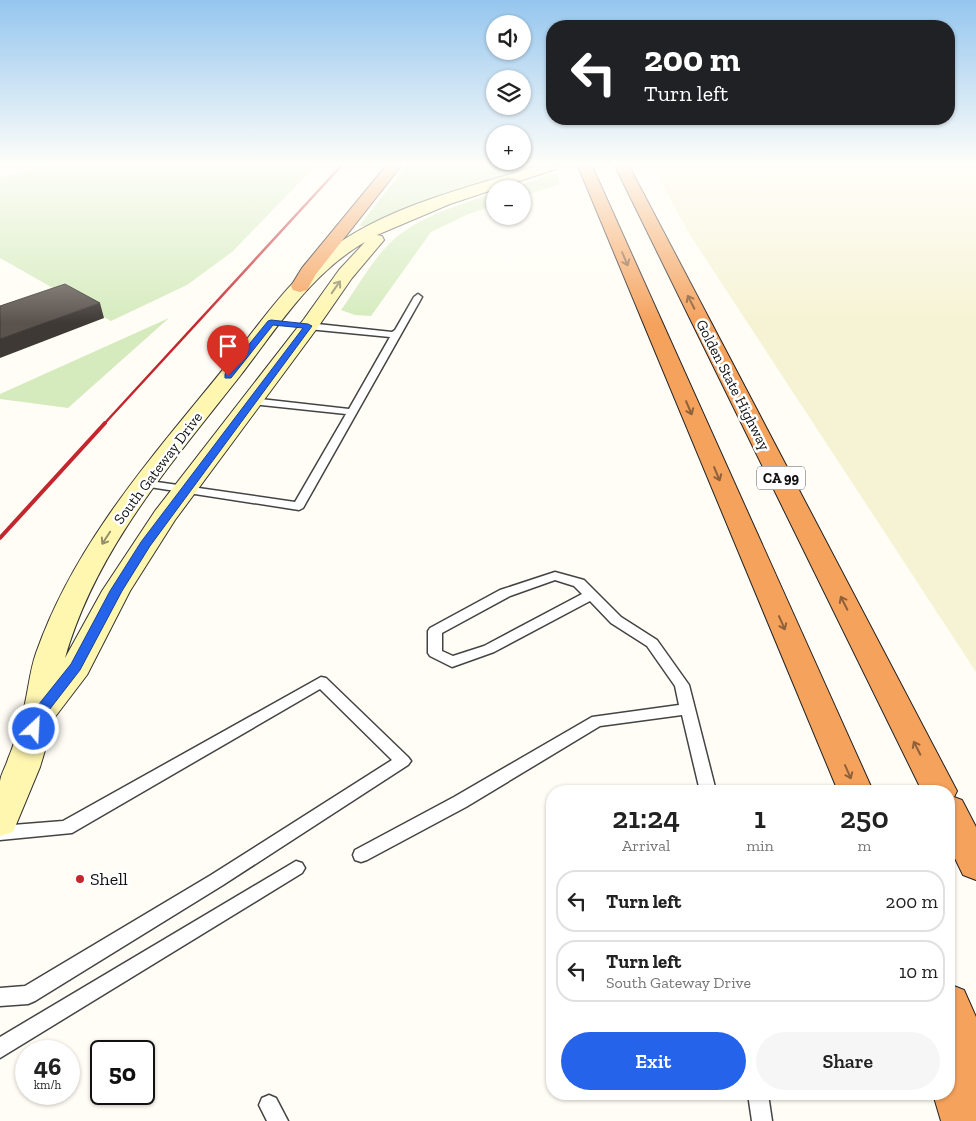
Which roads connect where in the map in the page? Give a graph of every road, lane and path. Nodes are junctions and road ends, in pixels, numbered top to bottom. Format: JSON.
{"nodes":[{"id":1,"x":352,"y":218,"type":"edge"},
{"id":2,"x":402,"y":218,"type":"edge"},
{"id":3,"x":405,"y":218,"type":"edge"},
{"id":4,"x":607,"y":218,"type":"edge"},
{"id":5,"x":649,"y":218,"type":"edge"},
{"id":6,"x":300,"y":286,"type":"junction"},
{"id":7,"x":418,"y":297,"type":"dead end"},
{"id":8,"x":271,"y":323,"type":"junction"},
{"id":9,"x":308,"y":326,"type":"junction"},
{"id":10,"x":397,"y":333,"type":"junction"},
{"id":11,"x":252,"y":401,"type":"junction"},
{"id":12,"x":352,"y":412,"type":"junction"},
{"id":13,"x":143,"y":483,"type":"junction"},
{"id":14,"x":185,"y":490,"type":"junction"},
{"id":15,"x":591,"y":595,"type":"junction"},
{"id":16,"x":688,"y":709,"type":"junction"},
{"id":17,"x":40,"y":712,"type":"junction"},
{"id":18,"x":707,"y":785,"type":"edge"},
{"id":19,"x":853,"y":785,"type":"edge"},
{"id":20,"x":936,"y":785,"type":"edge"},
{"id":21,"x":4,"y":808,"type":"edge"},
{"id":22,"x":955,"y":820,"type":"edge"},
{"id":23,"x":955,"y":821,"type":"edge"},
{"id":24,"x":0,"y":833,"type":"edge"},
{"id":25,"x":361,"y":855,"type":"dead end"},
{"id":26,"x":976,"y":857,"type":"edge"},
{"id":27,"x":976,"y":864,"type":"edge"},
{"id":28,"x":296,"y":868,"type":"dead end"},
{"id":29,"x":0,"y":997,"type":"edge"},
{"id":30,"x":955,"y":1018,"type":"edge"},
{"id":31,"x":0,"y":1048,"type":"edge"},
{"id":32,"x":976,"y":1067,"type":"edge"},
{"id":33,"x":955,"y":1093,"type":"edge"},
{"id":34,"x":759,"y":1100,"type":"edge"},
{"id":35,"x":762,"y":1121,"type":"edge"},
{"id":36,"x":964,"y":1121,"type":"edge"}],
"edges":[{"from":1,"to":6,"type":"highway"},
{"from":2,"to":6,"type":"main road","name":"South Gateway Drive"},
{"from":9,"to":3,"type":"main road","name":"South Gateway Drive","one_way":true},
{"from":4,"to":19,"type":"highway","one_way":true},
{"from":20,"to":5,"type":"highway","name":"Golden State Highway","number":"CA 99","one_way":true},
{"from":6,"to":8,"type":"main road","name":"South Gateway Drive"},
{"from":7,"to":10,"type":"lane"},
{"from":8,"to":9,"type":"main road"},
{"from":8,"to":13,"type":"main road","name":"South Gateway Drive"},
{"from":9,"to":10,"type":"lane"},
{"from":9,"to":11,"type":"main road","name":"South Gateway Drive"},
{"from":10,"to":12,"type":"lane"},
{"from":11,"to":12,"type":"lane"},
{"from":11,"to":14,"type":"main road","name":"South Gateway Drive"},
{"from":12,"to":14,"type":"lane"},
{"from":13,"to":14,"type":"lane"},
{"from":13,"to":17,"type":"main road","name":"South Gateway Drive","one_way":true},
{"from":14,"to":17,"type":"main road","name":"South Gateway Drive"},
{"from":15,"to":15,"type":"lane"},
{"from":15,"to":16,"type":"lane"},
{"from":16,"to":18,"type":"lane"},
{"from":16,"to":25,"type":"lane"},
{"from":17,"to":21,"type":"main road","name":"South Gateway Drive"},
{"from":22,"to":26,"type":"highway"},
{"from":23,"to":27,"type":"highway"},
{"from":24,"to":29,"type":"lane"},
{"from":28,"to":31,"type":"lane"},
{"from":30,"to":32,"type":"highway"},
{"from":33,"to":36,"type":"highway"},
{"from":34,"to":35,"type":"lane"}]}
